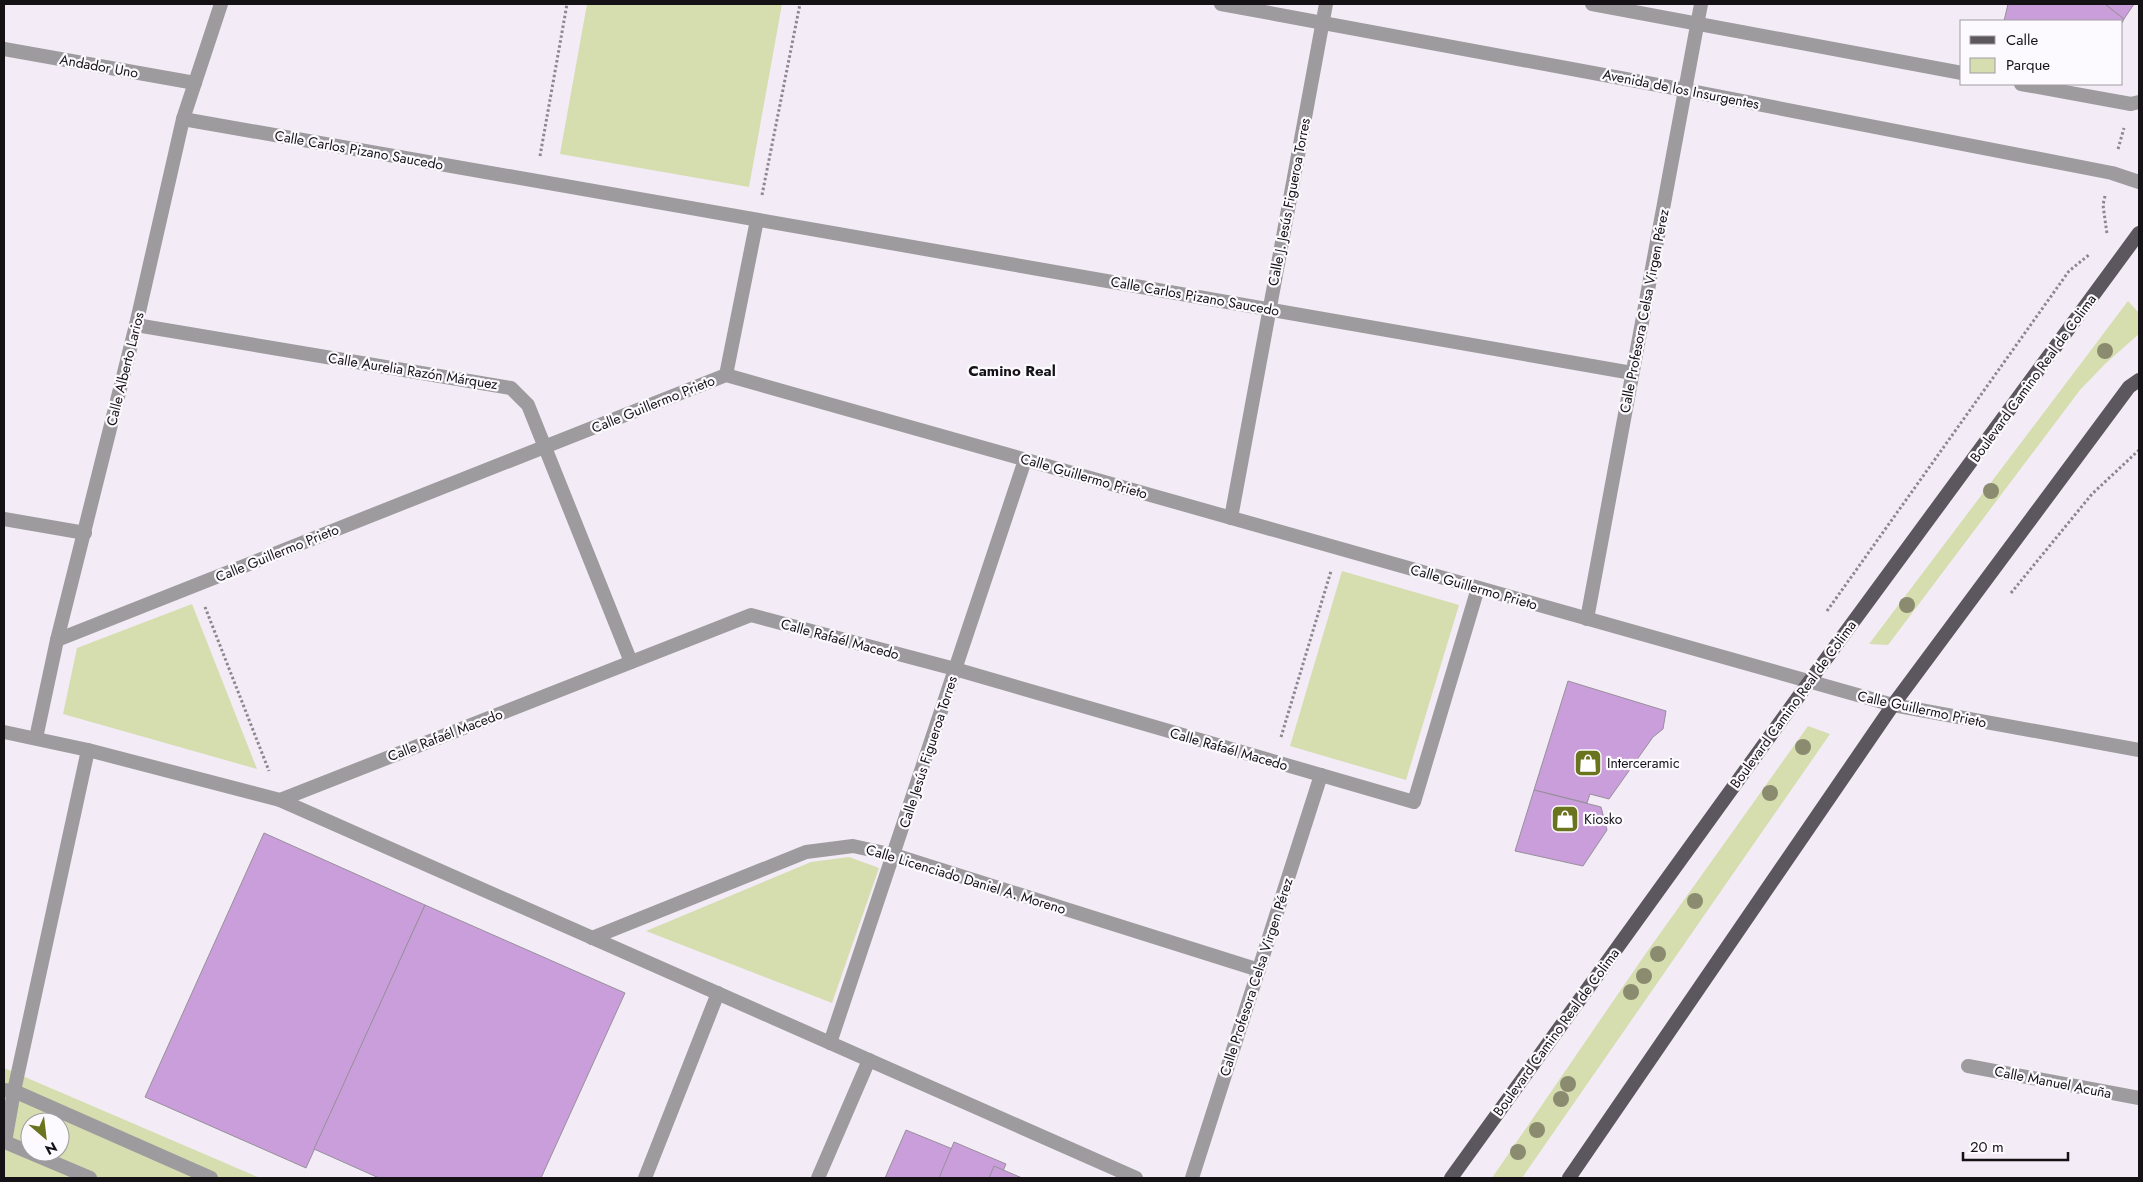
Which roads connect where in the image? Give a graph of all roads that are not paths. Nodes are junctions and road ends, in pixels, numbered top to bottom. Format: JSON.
{"nodes":[{"id":1,"x":222,"y":4,"type":"edge"},
{"id":2,"x":1220,"y":4,"type":"edge"},
{"id":3,"x":1326,"y":4,"type":"edge"},
{"id":4,"x":1592,"y":4,"type":"edge"},
{"id":5,"x":1701,"y":4,"type":"edge"},
{"id":6,"x":1322,"y":23,"type":"junction"},
{"id":7,"x":1697,"y":23,"type":"junction"},
{"id":8,"x":4,"y":49,"type":"edge"},
{"id":9,"x":1960,"y":73,"type":"edge"},
{"id":10,"x":195,"y":83,"type":"junction"},
{"id":11,"x":2026,"y":85,"type":"edge"},
{"id":12,"x":1685,"y":90,"type":"junction"},
{"id":13,"x":2139,"y":102,"type":"edge"},
{"id":14,"x":183,"y":119,"type":"junction"},
{"id":15,"x":2139,"y":182,"type":"edge"},
{"id":16,"x":757,"y":220,"type":"junction"},
{"id":17,"x":2139,"y":233,"type":"edge"},
{"id":18,"x":1269,"y":309,"type":"junction"},
{"id":19,"x":136,"y":325,"type":"junction"},
{"id":20,"x":1632,"y":373,"type":"junction"},
{"id":21,"x":726,"y":375,"type":"junction"},
{"id":22,"x":2139,"y":380,"type":"edge"},
{"id":23,"x":544,"y":447,"type":"junction"},
{"id":24,"x":1025,"y":460,"type":"junction"},
{"id":25,"x":1231,"y":518,"type":"junction"},
{"id":26,"x":4,"y":519,"type":"edge"},
{"id":27,"x":85,"y":533,"type":"junction"},
{"id":28,"x":1478,"y":588,"type":"junction"},
{"id":29,"x":1587,"y":619,"type":"junction"},
{"id":30,"x":57,"y":640,"type":"junction"},
{"id":31,"x":631,"y":662,"type":"junction"},
{"id":32,"x":955,"y":669,"type":"junction"},
{"id":33,"x":1809,"y":682,"type":"junction"},
{"id":34,"x":1893,"y":705,"type":"junction"},
{"id":35,"x":4,"y":732,"type":"edge"},
{"id":36,"x":36,"y":738,"type":"junction"},
{"id":37,"x":88,"y":750,"type":"junction"},
{"id":38,"x":2139,"y":750,"type":"edge"},
{"id":39,"x":1321,"y":775,"type":"junction"},
{"id":40,"x":280,"y":800,"type":"junction"},
{"id":41,"x":894,"y":855,"type":"junction"},
{"id":42,"x":592,"y":938,"type":"junction"},
{"id":43,"x":1259,"y":970,"type":"junction"},
{"id":44,"x":718,"y":993,"type":"junction"},
{"id":45,"x":830,"y":1043,"type":"junction"},
{"id":46,"x":869,"y":1060,"type":"junction"},
{"id":47,"x":1968,"y":1066,"type":"dead end"},
{"id":48,"x":9,"y":1090,"type":"edge"},
{"id":49,"x":2139,"y":1098,"type":"edge"},
{"id":50,"x":90,"y":1178,"type":"edge"},
{"id":51,"x":211,"y":1178,"type":"edge"},
{"id":52,"x":644,"y":1178,"type":"edge"},
{"id":53,"x":818,"y":1178,"type":"edge"},
{"id":54,"x":1136,"y":1178,"type":"edge"},
{"id":55,"x":1192,"y":1178,"type":"edge"},
{"id":56,"x":1451,"y":1178,"type":"edge"},
{"id":57,"x":1569,"y":1178,"type":"edge"}],
"edges":[{"from":1,"to":10,"type":"street","name":"Calle Alberto Larios"},
{"from":2,"to":6,"type":"street","name":"Avenida de los Insurgentes"},
{"from":3,"to":6,"type":"street","name":"Calle J. Jesús Figueroa Torres"},
{"from":4,"to":7,"type":"street"},
{"from":5,"to":7,"type":"street","name":"Calle Profesora Celsa Virgen Pérez"},
{"from":6,"to":12,"type":"street","name":"Avenida de los Insurgentes"},
{"from":6,"to":18,"type":"street","name":"Calle J. Jesús Figueroa Torres"},
{"from":7,"to":9,"type":"street"},
{"from":7,"to":12,"type":"street","name":"Calle Profesora Celsa Virgen Pérez"},
{"from":8,"to":10,"type":"street","name":"Andador Uno"},
{"from":10,"to":14,"type":"street","name":"Calle Alberto Larios"},
{"from":11,"to":13,"type":"street"},
{"from":12,"to":15,"type":"street","name":"Avenida de los Insurgentes"},
{"from":12,"to":20,"type":"street","name":"Calle Profesora Celsa Virgen Pérez"},
{"from":14,"to":16,"type":"street","name":"Calle Carlos Pizano Saucedo"},
{"from":14,"to":19,"type":"street","name":"Calle Alberto Larios"},
{"from":16,"to":18,"type":"street","name":"Calle Carlos Pizano Saucedo"},
{"from":16,"to":21,"type":"street"},
{"from":17,"to":33,"type":"main road","name":"Boulevard Camino Real de Colima"},
{"from":18,"to":20,"type":"street","name":"Calle Carlos Pizano Saucedo"},
{"from":18,"to":25,"type":"street","name":"Calle J. Jesús Figueroa Torres"},
{"from":19,"to":23,"type":"street","name":"Calle Aurelia Razón Márquez"},
{"from":19,"to":27,"type":"street","name":"Calle Alberto Larios"},
{"from":20,"to":29,"type":"street","name":"Calle Profesora Celsa Virgen Pérez"},
{"from":21,"to":23,"type":"street","name":"Calle Guillermo Prieto"},
{"from":21,"to":24,"type":"street","name":"Calle Guillermo Prieto"},
{"from":22,"to":34,"type":"main road"},
{"from":23,"to":30,"type":"street","name":"Calle Guillermo Prieto"},
{"from":23,"to":31,"type":"street","name":"Calle Aurelia Razón Márquez"},
{"from":24,"to":25,"type":"street","name":"Calle Guillermo Prieto"},
{"from":24,"to":32,"type":"street","name":"Calle Jesús Figueroa Torres"},
{"from":25,"to":28,"type":"street","name":"Calle Guillermo Prieto"},
{"from":26,"to":27,"type":"street"},
{"from":27,"to":30,"type":"street","name":"Calle Alberto Larios"},
{"from":28,"to":29,"type":"street","name":"Calle Guillermo Prieto"},
{"from":28,"to":39,"type":"street","name":"Calle Rafaél Macedo"},
{"from":29,"to":33,"type":"street","name":"Calle Guillermo Prieto"},
{"from":30,"to":36,"type":"street","name":"Calle Alberto Larios"},
{"from":31,"to":32,"type":"street","name":"Calle Rafaél Macedo"},
{"from":31,"to":40,"type":"street","name":"Calle Rafaél Macedo"},
{"from":32,"to":39,"type":"street","name":"Calle Rafaél Macedo"},
{"from":32,"to":41,"type":"street","name":"Calle Jesús Figueroa Torres"},
{"from":33,"to":34,"type":"street","name":"Calle Guillermo Prieto"},
{"from":33,"to":56,"type":"main road","name":"Boulevard Camino Real de Colima"},
{"from":34,"to":38,"type":"street","name":"Calle Guillermo Prieto"},
{"from":34,"to":57,"type":"main road"},
{"from":35,"to":36,"type":"street"},
{"from":36,"to":37,"type":"street"},
{"from":37,"to":40,"type":"street"},
{"from":37,"to":48,"type":"street"},
{"from":39,"to":43,"type":"street","name":"Calle Profesora Celsa Virgen Pérez"},
{"from":40,"to":42,"type":"street"},
{"from":41,"to":42,"type":"street","name":"Calle Licenciado Daniel A. Moreno"},
{"from":41,"to":43,"type":"street","name":"Calle Licenciado Daniel A. Moreno"},
{"from":41,"to":45,"type":"street","name":"Calle Jesús Figueroa Torres"},
{"from":42,"to":44,"type":"street"},
{"from":43,"to":55,"type":"street","name":"Calle Profesora Celsa Virgen Pérez"},
{"from":44,"to":45,"type":"street"},
{"from":44,"to":52,"type":"street"},
{"from":45,"to":46,"type":"street"},
{"from":46,"to":53,"type":"street"},
{"from":46,"to":54,"type":"street"},
{"from":47,"to":49,"type":"street","name":"Calle Manuel Acuña"},
{"from":48,"to":50,"type":"street"},
{"from":48,"to":51,"type":"street"}]}
